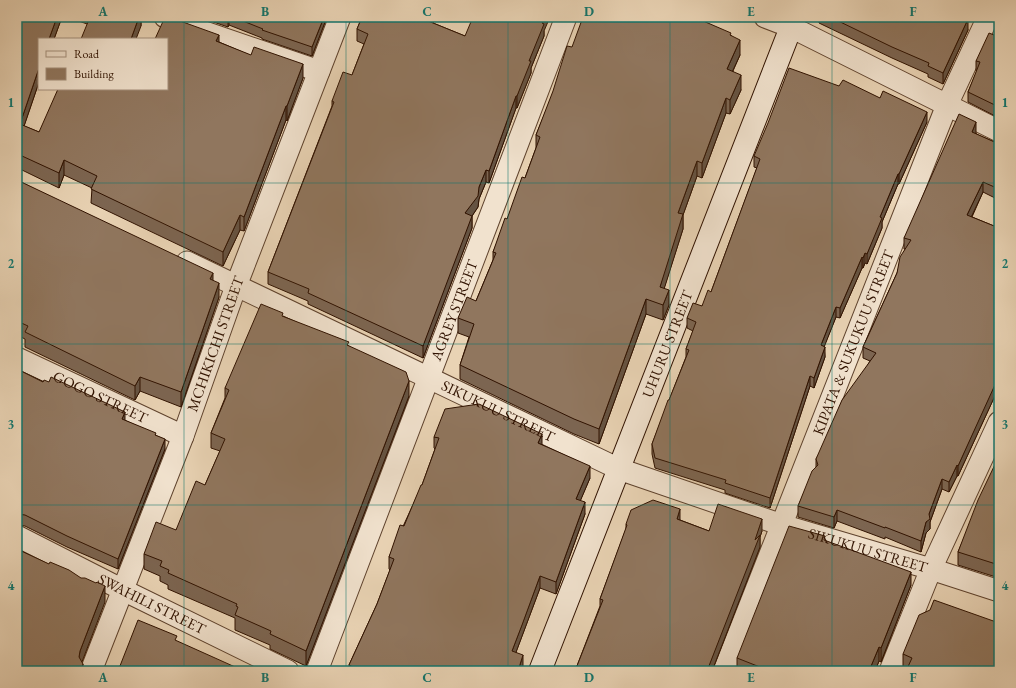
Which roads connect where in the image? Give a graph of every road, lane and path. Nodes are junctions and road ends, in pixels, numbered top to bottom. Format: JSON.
{"nodes":[{"id":1,"x":165,"y":17,"type":"edge"},
{"id":2,"x":340,"y":17,"type":"edge"},
{"id":3,"x":566,"y":17,"type":"edge"},
{"id":4,"x":765,"y":17,"type":"edge"},
{"id":5,"x":988,"y":17,"type":"edge"},
{"id":6,"x":793,"y":22,"type":"edge"},
{"id":7,"x":319,"y":70,"type":"junction"},
{"id":8,"x":947,"y":105,"type":"junction"},
{"id":9,"x":999,"y":131,"type":"edge"},
{"id":10,"x":173,"y":255,"type":"edge"},
{"id":11,"x":236,"y":286,"type":"junction"},
{"id":12,"x":17,"y":358,"type":"edge"},
{"id":13,"x":429,"y":378,"type":"junction"},
{"id":14,"x":999,"y":422,"type":"edge"},
{"id":15,"x":183,"y":436,"type":"junction"},
{"id":16,"x":619,"y":469,"type":"junction"},
{"id":17,"x":782,"y":525,"type":"junction"},
{"id":18,"x":17,"y":536,"type":"edge"},
{"id":19,"x":931,"y":569,"type":"junction"},
{"id":20,"x":123,"y":590,"type":"junction"},
{"id":21,"x":999,"y":591,"type":"edge"},
{"id":22,"x":91,"y":671,"type":"edge"},
{"id":23,"x":288,"y":671,"type":"edge"},
{"id":24,"x":317,"y":671,"type":"edge"},
{"id":25,"x":540,"y":671,"type":"edge"},
{"id":26,"x":724,"y":671,"type":"edge"},
{"id":27,"x":890,"y":671,"type":"edge"}],
"edges":[{"from":1,"to":7,"type":"street"},
{"from":2,"to":7,"type":"street","name":"MCHIKICHI STREET"},
{"from":3,"to":13,"type":"street","name":"AGREY STREET"},
{"from":4,"to":6,"type":"street"},
{"from":5,"to":8,"type":"street","name":"KIPATA & SUKUKUU STREET"},
{"from":6,"to":8,"type":"street"},
{"from":6,"to":16,"type":"main road","name":"UHURU STREET"},
{"from":7,"to":11,"type":"street","name":"MCHIKICHI STREET"},
{"from":8,"to":9,"type":"street"},
{"from":8,"to":17,"type":"street","name":"KIPATA & SUKUKUU STREET"},
{"from":10,"to":11,"type":"street","name":"SIKUKUU STREET"},
{"from":11,"to":13,"type":"street","name":"SIKUKUU STREET"},
{"from":11,"to":15,"type":"street","name":"MCHIKICHI STREET"},
{"from":12,"to":15,"type":"street","name":"GOGO STREET"},
{"from":13,"to":16,"type":"street","name":"SIKUKUU STREET"},
{"from":13,"to":24,"type":"street","name":"AGREY STREET"},
{"from":14,"to":19,"type":"street"},
{"from":15,"to":20,"type":"street","name":"MCHIKICHI STREET"},
{"from":16,"to":17,"type":"street","name":"SIKUKUU STREET"},
{"from":16,"to":25,"type":"main road","name":"UHURU STREET"},
{"from":17,"to":19,"type":"street","name":"SIKUKUU STREET"},
{"from":17,"to":26,"type":"street","name":"KIPATA & SUKUKUU STREET"},
{"from":18,"to":20,"type":"street","name":"SWAHILI STREET"},
{"from":19,"to":21,"type":"street","name":"SIKUKUU STREET"},
{"from":19,"to":27,"type":"street"},
{"from":20,"to":22,"type":"street","name":"MCHIKICHI STREET"},
{"from":20,"to":23,"type":"street","name":"SWAHILI STREET"}]}
